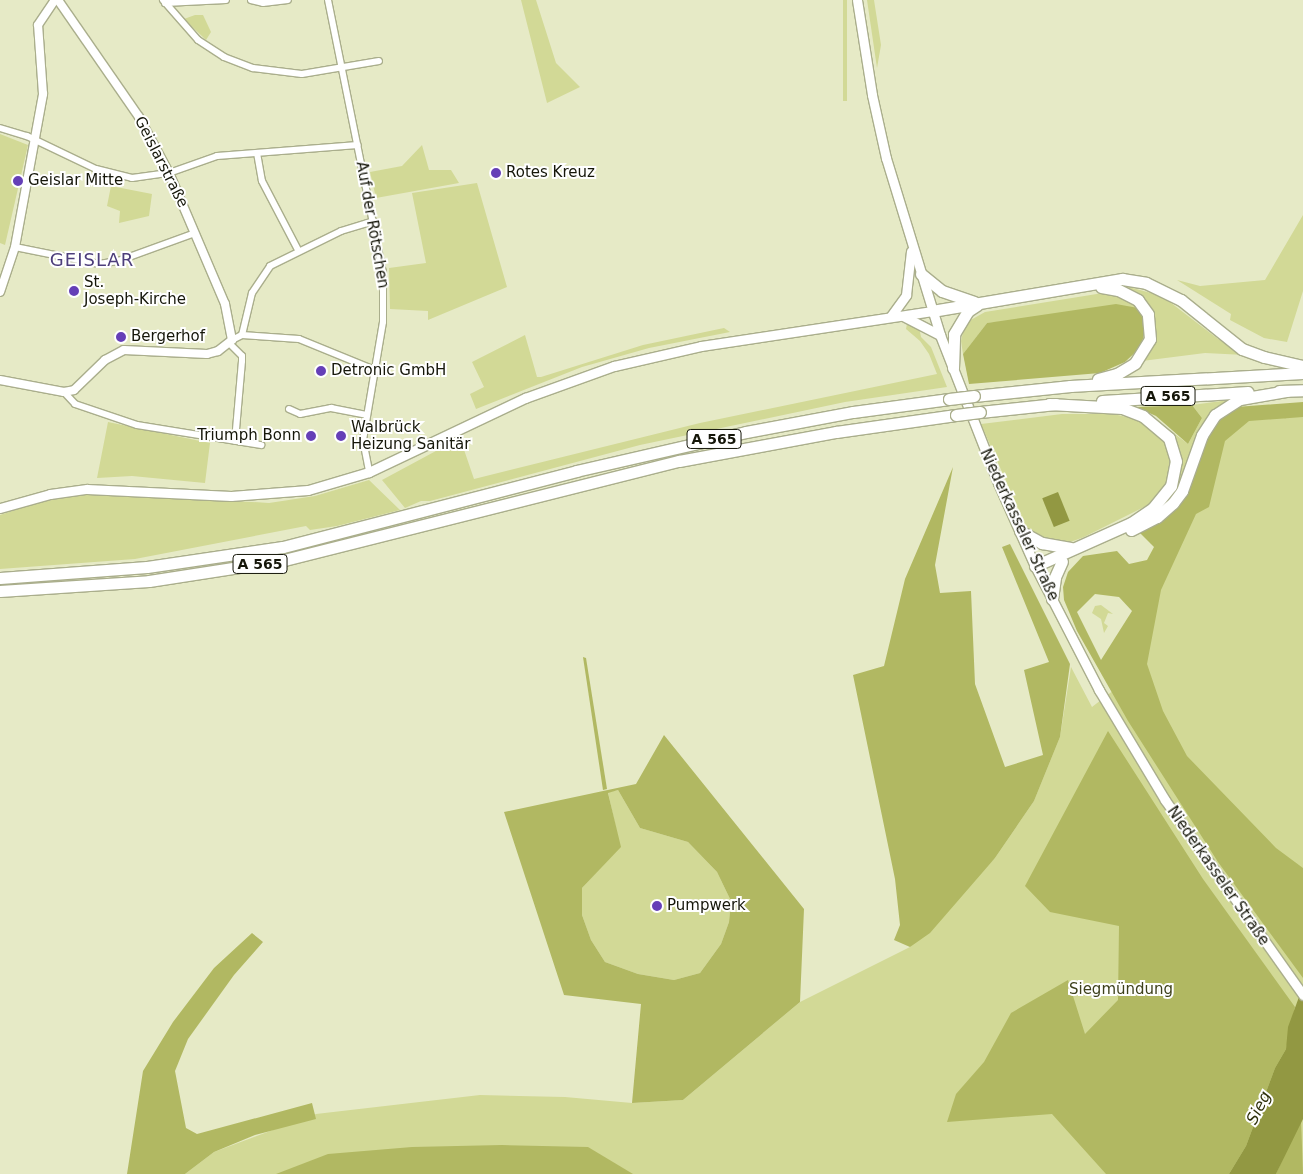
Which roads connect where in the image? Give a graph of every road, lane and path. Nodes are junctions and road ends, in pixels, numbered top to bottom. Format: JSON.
{"nodes":[{"id":1,"x":56,"y":0,"type":"edge"},
{"id":2,"x":226,"y":0,"type":"edge"},
{"id":3,"x":251,"y":0,"type":"edge"},
{"id":4,"x":288,"y":0,"type":"edge"},
{"id":5,"x":328,"y":0,"type":"edge"},
{"id":6,"x":857,"y":0,"type":"edge"},
{"id":7,"x":164,"y":1,"type":"edge"},
{"id":8,"x":379,"y":61,"type":"dead end"},
{"id":9,"x":341,"y":68,"type":"junction"},
{"id":10,"x":0,"y":128,"type":"edge"},
{"id":11,"x":34,"y":140,"type":"junction"},
{"id":12,"x":358,"y":145,"type":"junction"},
{"id":13,"x":257,"y":153,"type":"junction"},
{"id":14,"x":169,"y":173,"type":"junction"},
{"id":15,"x":374,"y":221,"type":"junction"},
{"id":16,"x":195,"y":233,"type":"junction"},
{"id":17,"x":912,"y":243,"type":"junction"},
{"id":18,"x":15,"y":247,"type":"junction"},
{"id":19,"x":298,"y":250,"type":"junction"},
{"id":20,"x":921,"y":274,"type":"junction"},
{"id":21,"x":1092,"y":286,"type":"junction"},
{"id":22,"x":0,"y":292,"type":"edge"},
{"id":23,"x":978,"y":304,"type":"junction"},
{"id":24,"x":932,"y":311,"type":"junction"},
{"id":25,"x":901,"y":315,"type":"junction"},
{"id":26,"x":891,"y":316,"type":"junction"},
{"id":27,"x":242,"y":335,"type":"junction"},
{"id":28,"x":940,"y":335,"type":"junction"},
{"id":29,"x":230,"y":341,"type":"junction"},
{"id":30,"x":1303,"y":366,"type":"edge"},
{"id":31,"x":953,"y":368,"type":"junction"},
{"id":32,"x":375,"y":370,"type":"junction"},
{"id":33,"x":1303,"y":373,"type":"edge"},
{"id":34,"x":0,"y":380,"type":"edge"},
{"id":35,"x":1070,"y":386,"type":"junction"},
{"id":36,"x":1287,"y":390,"type":"junction"},
{"id":37,"x":1303,"y":390,"type":"edge"},
{"id":38,"x":64,"y":392,"type":"junction"},
{"id":39,"x":1049,"y":404,"type":"junction"},
{"id":40,"x":289,"y":409,"type":"dead end"},
{"id":41,"x":366,"y":415,"type":"junction"},
{"id":42,"x":235,"y":441,"type":"junction"},
{"id":43,"x":261,"y":445,"type":"dead end"},
{"id":44,"x":369,"y":472,"type":"junction"},
{"id":45,"x":0,"y":508,"type":"edge"},
{"id":46,"x":1020,"y":531,"type":"junction"},
{"id":47,"x":1072,"y":548,"type":"junction"},
{"id":48,"x":1062,"y":561,"type":"junction"},
{"id":49,"x":1037,"y":569,"type":"junction"},
{"id":50,"x":0,"y":578,"type":"edge"},
{"id":51,"x":0,"y":591,"type":"edge"},
{"id":52,"x":1052,"y":599,"type":"junction"},
{"id":53,"x":1303,"y":995,"type":"edge"}],
"edges":[{"from":1,"to":11,"type":"street"},
{"from":1,"to":14,"type":"street","name":"Geislarstraße"},
{"from":2,"to":7,"type":"street"},
{"from":3,"to":4,"type":"street"},
{"from":5,"to":9,"type":"street","name":"Auf der Rötschen"},
{"from":6,"to":17,"type":"main road","name":"Niederkasseler Straße"},
{"from":7,"to":9,"type":"street"},
{"from":8,"to":9,"type":"street"},
{"from":9,"to":12,"type":"street","name":"Auf der Rötschen"},
{"from":10,"to":11,"type":"street"},
{"from":11,"to":14,"type":"street"},
{"from":11,"to":18,"type":"street"},
{"from":12,"to":13,"type":"street"},
{"from":12,"to":15,"type":"street","name":"Auf der Rötschen"},
{"from":13,"to":14,"type":"street"},
{"from":13,"to":19,"type":"street"},
{"from":14,"to":16,"type":"street","name":"Geislarstraße"},
{"from":15,"to":19,"type":"street"},
{"from":15,"to":32,"type":"street","name":"Auf der Rötschen"},
{"from":16,"to":18,"type":"street"},
{"from":16,"to":29,"type":"street","name":"Geislarstraße"},
{"from":17,"to":20,"type":"main road","name":"Niederkasseler Straße"},
{"from":17,"to":26,"type":"main road"},
{"from":18,"to":22,"type":"street"},
{"from":19,"to":27,"type":"street"},
{"from":20,"to":23,"type":"highway"},
{"from":20,"to":24,"type":"main road","name":"Niederkasseler Straße"},
{"from":21,"to":23,"type":"highway"},
{"from":21,"to":30,"type":"highway"},
{"from":21,"to":35,"type":"highway"},
{"from":23,"to":24,"type":"highway"},
{"from":23,"to":31,"type":"highway"},
{"from":24,"to":25,"type":"main road"},
{"from":24,"to":28,"type":"main road","name":"Niederkasseler Straße"},
{"from":25,"to":26,"type":"main road"},
{"from":25,"to":28,"type":"main road"},
{"from":26,"to":44,"type":"main road"},
{"from":27,"to":29,"type":"street"},
{"from":27,"to":32,"type":"street"},
{"from":28,"to":31,"type":"main road","name":"Niederkasseler Straße"},
{"from":29,"to":38,"type":"street"},
{"from":29,"to":42,"type":"street"},
{"from":31,"to":46,"type":"main road","name":"Niederkasseler Straße"},
{"from":32,"to":41,"type":"street","name":"Auf der Rötschen"},
{"from":33,"to":35,"type":"highway","number":"A 565"},
{"from":34,"to":38,"type":"street"},
{"from":35,"to":50,"type":"highway","number":"A 565","bridge":true},
{"from":36,"to":37,"type":"highway","number":"A 565"},
{"from":36,"to":39,"type":"highway","number":"A 565"},
{"from":36,"to":48,"type":"highway"},
{"from":38,"to":42,"type":"street"},
{"from":39,"to":47,"type":"highway"},
{"from":39,"to":51,"type":"highway","number":"A 565","bridge":true},
{"from":40,"to":41,"type":"street"},
{"from":41,"to":44,"type":"street","name":"Auf der Rötschen"},
{"from":42,"to":43,"type":"street"},
{"from":44,"to":45,"type":"main road"},
{"from":46,"to":47,"type":"highway"},
{"from":46,"to":49,"type":"main road","name":"Niederkasseler Straße"},
{"from":47,"to":49,"type":"highway"},
{"from":48,"to":49,"type":"highway"},
{"from":48,"to":52,"type":"highway"},
{"from":49,"to":52,"type":"main road","name":"Niederkasseler Straße"},
{"from":52,"to":53,"type":"main road","name":"Niederkasseler Straße"}]}
